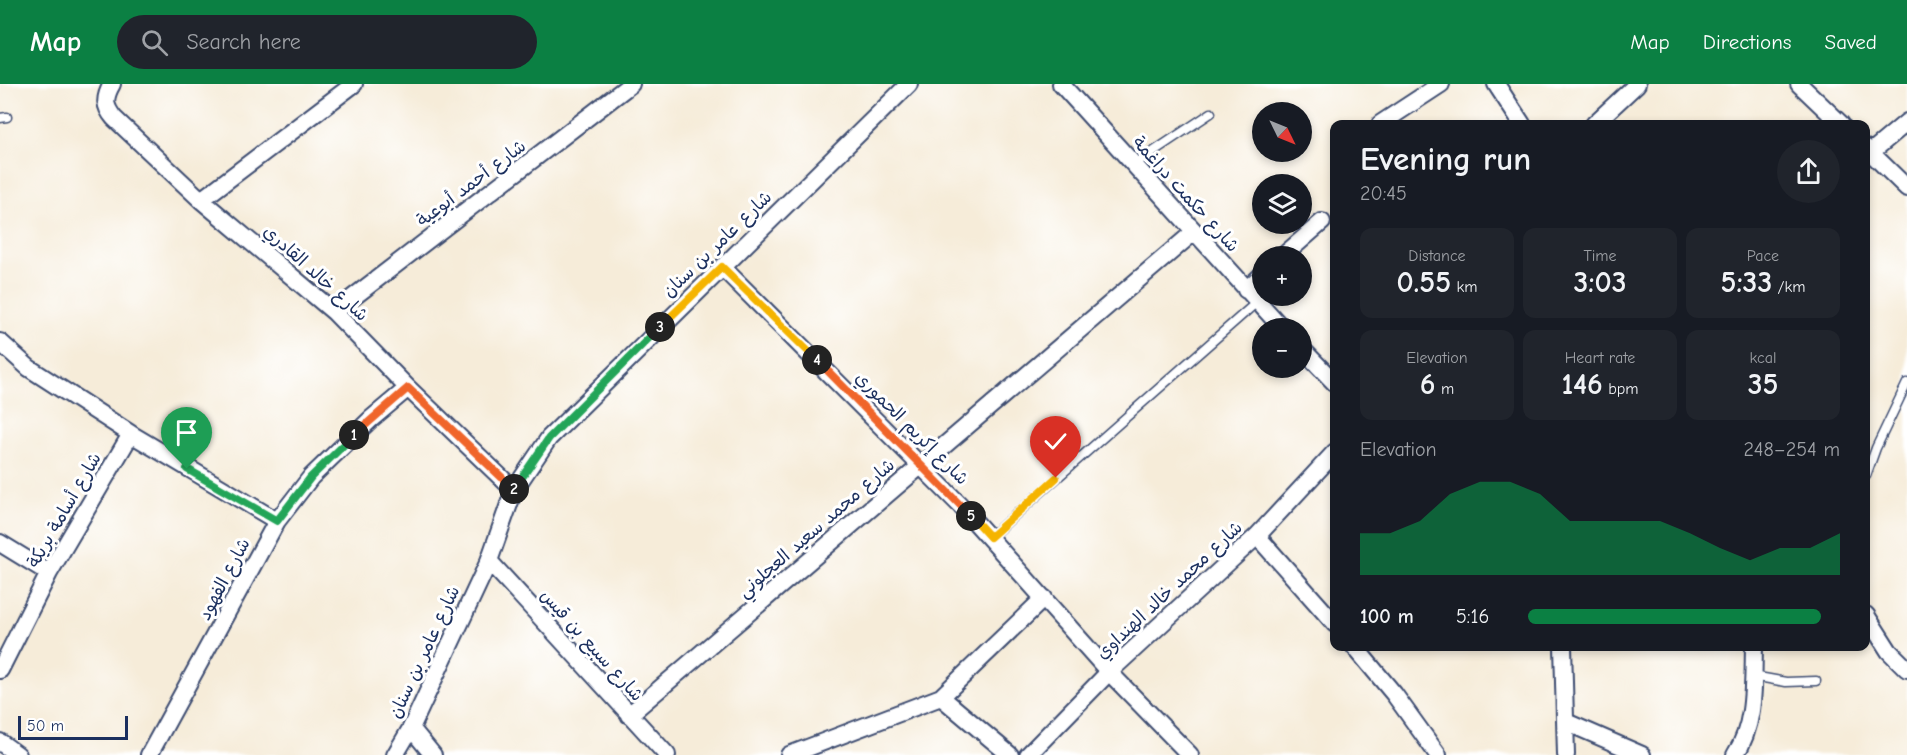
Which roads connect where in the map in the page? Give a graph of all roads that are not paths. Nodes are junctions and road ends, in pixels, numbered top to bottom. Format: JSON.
{"nodes":[{"id":1,"x":112,"y":84,"type":"edge"},
{"id":2,"x":354,"y":84,"type":"edge"},
{"id":3,"x":631,"y":84,"type":"edge"},
{"id":4,"x":909,"y":84,"type":"edge"},
{"id":5,"x":1061,"y":84,"type":"edge"},
{"id":6,"x":1441,"y":84,"type":"edge"},
{"id":7,"x":1496,"y":84,"type":"edge"},
{"id":8,"x":1637,"y":84,"type":"edge"},
{"id":9,"x":1799,"y":84,"type":"edge"},
{"id":10,"x":1211,"y":113,"type":"dead end"},
{"id":11,"x":1386,"y":120,"type":"edge"},
{"id":12,"x":1519,"y":120,"type":"edge"},
{"id":13,"x":1598,"y":120,"type":"edge"},
{"id":14,"x":1837,"y":120,"type":"edge"},
{"id":15,"x":1907,"y":122,"type":"edge"},
{"id":16,"x":1870,"y":150,"type":"edge"},
{"id":17,"x":1870,"y":153,"type":"edge"},
{"id":18,"x":1133,"y":165,"type":"junction"},
{"id":19,"x":1907,"y":188,"type":"edge"},
{"id":20,"x":201,"y":200,"type":"junction"},
{"id":21,"x":1322,"y":222,"type":"dead end"},
{"id":22,"x":1194,"y":232,"type":"junction"},
{"id":23,"x":1294,"y":246,"type":"edge"},
{"id":24,"x":722,"y":267,"type":"junction"},
{"id":25,"x":1251,"y":296,"type":"junction"},
{"id":26,"x":334,"y":312,"type":"junction"},
{"id":27,"x":1272,"y":318,"type":"edge"},
{"id":28,"x":0,"y":342,"type":"edge"},
{"id":29,"x":1312,"y":359,"type":"edge"},
{"id":30,"x":1330,"y":378,"type":"edge"},
{"id":31,"x":1907,"y":382,"type":"edge"},
{"id":32,"x":408,"y":388,"type":"junction"},
{"id":33,"x":131,"y":435,"type":"junction"},
{"id":34,"x":1330,"y":457,"type":"edge"},
{"id":35,"x":920,"y":464,"type":"junction"},
{"id":36,"x":1870,"y":465,"type":"edge"},
{"id":37,"x":514,"y":490,"type":"junction"},
{"id":38,"x":277,"y":521,"type":"junction"},
{"id":39,"x":1257,"y":536,"type":"junction"},
{"id":40,"x":990,"y":537,"type":"junction"},
{"id":41,"x":0,"y":543,"type":"edge"},
{"id":42,"x":489,"y":561,"type":"junction"},
{"id":43,"x":49,"y":573,"type":"junction"},
{"id":44,"x":1044,"y":598,"type":"junction"},
{"id":45,"x":1330,"y":618,"type":"edge"},
{"id":46,"x":1870,"y":621,"type":"edge"},
{"id":47,"x":1358,"y":651,"type":"edge"},
{"id":48,"x":1563,"y":651,"type":"edge"},
{"id":49,"x":1754,"y":651,"type":"edge"},
{"id":50,"x":1907,"y":669,"type":"edge"},
{"id":51,"x":0,"y":670,"type":"edge"},
{"id":52,"x":1109,"y":672,"type":"junction"},
{"id":53,"x":1753,"y":676,"type":"junction"},
{"id":54,"x":1816,"y":681,"type":"dead end"},
{"id":55,"x":941,"y":697,"type":"junction"},
{"id":56,"x":629,"y":715,"type":"junction"},
{"id":57,"x":1566,"y":722,"type":"junction"},
{"id":58,"x":411,"y":728,"type":"junction"},
{"id":59,"x":0,"y":742,"type":"edge"},
{"id":60,"x":18,"y":755,"type":"edge"},
{"id":61,"x":149,"y":755,"type":"edge"},
{"id":62,"x":395,"y":755,"type":"edge"},
{"id":63,"x":433,"y":755,"type":"edge"},
{"id":64,"x":667,"y":755,"type":"edge"},
{"id":65,"x":789,"y":755,"type":"edge"},
{"id":66,"x":1010,"y":755,"type":"edge"},
{"id":67,"x":1028,"y":755,"type":"edge"},
{"id":68,"x":1190,"y":755,"type":"edge"},
{"id":69,"x":1438,"y":755,"type":"edge"},
{"id":70,"x":1566,"y":755,"type":"edge"},
{"id":71,"x":1642,"y":755,"type":"edge"},
{"id":72,"x":1735,"y":755,"type":"edge"}],
"edges":[{"from":1,"to":20,"type":"street","name":"شارع خالد القادري"},
{"from":2,"to":20,"type":"street"},
{"from":3,"to":26,"type":"street","name":"شارع أحمد أبوعية"},
{"from":4,"to":24,"type":"street","name":"شارع عامر بن سنان"},
{"from":5,"to":18,"type":"street","name":"شارع حكمت دراغمة"},
{"from":6,"to":11,"type":"street"},
{"from":7,"to":12,"type":"street"},
{"from":8,"to":13,"type":"street"},
{"from":9,"to":14,"type":"street"},
{"from":10,"to":18,"type":"lane"},
{"from":15,"to":16,"type":"street"},
{"from":17,"to":19,"type":"street"},
{"from":18,"to":22,"type":"street","name":"شارع حكمت دراغمة"},
{"from":20,"to":26,"type":"street","name":"شارع خالد القادري"},
{"from":21,"to":23,"type":"street"},
{"from":22,"to":25,"type":"street","name":"شارع حكمت دراغمة"},
{"from":22,"to":35,"type":"street","name":"شارع محمد سعيد العجلوني"},
{"from":24,"to":35,"type":"street","name":"شارع إكريم الحموري"},
{"from":24,"to":37,"type":"street","name":"شارع عامر بن سنان"},
{"from":25,"to":27,"type":"street","name":"شارع حكمت دراغمة"},
{"from":25,"to":40,"type":"lane"},
{"from":26,"to":32,"type":"street","name":"شارع خالد القادري"},
{"from":28,"to":33,"type":"street"},
{"from":29,"to":30,"type":"street"},
{"from":31,"to":36,"type":"lane"},
{"from":32,"to":37,"type":"street","name":"شارع خالد القادري"},
{"from":32,"to":38,"type":"street","name":"شارع الفهود"},
{"from":33,"to":38,"type":"street"},
{"from":33,"to":43,"type":"street","name":"شارع أسامة بريكة"},
{"from":34,"to":39,"type":"street","name":"شارع محمد خالد الهنداوي"},
{"from":35,"to":40,"type":"street","name":"شارع إكريم الحموري"},
{"from":35,"to":56,"type":"street","name":"شارع محمد سعيد العجلوني"},
{"from":37,"to":42,"type":"street","name":"شارع عامر بن سنان"},
{"from":38,"to":61,"type":"street","name":"شارع الفهود"},
{"from":39,"to":45,"type":"street"},
{"from":39,"to":52,"type":"street","name":"شارع محمد خالد الهنداوي"},
{"from":40,"to":44,"type":"street","name":"شارع إكريم الحموري"},
{"from":41,"to":43,"type":"street"},
{"from":42,"to":56,"type":"street","name":"شارع سبيع بن قيس"},
{"from":42,"to":58,"type":"street","name":"شارع عامر بن سنان"},
{"from":43,"to":51,"type":"street","name":"شارع أسامة بريكة"},
{"from":44,"to":52,"type":"street","name":"شارع إكريم الحموري"},
{"from":44,"to":55,"type":"street"},
{"from":46,"to":50,"type":"street"},
{"from":47,"to":69,"type":"street"},
{"from":48,"to":57,"type":"street"},
{"from":49,"to":53,"type":"street"},
{"from":52,"to":67,"type":"street","name":"شارع محمد خالد الهنداوي"},
{"from":52,"to":68,"type":"street","name":"شارع إكريم الحموري"},
{"from":53,"to":54,"type":"lane"},
{"from":53,"to":72,"type":"street"},
{"from":55,"to":65,"type":"street"},
{"from":55,"to":66,"type":"street"},
{"from":56,"to":64,"type":"street","name":"شارع سبيع بن قيس"},
{"from":57,"to":70,"type":"street"},
{"from":57,"to":71,"type":"street"},
{"from":58,"to":62,"type":"street","name":"شارع عامر بن سنان"},
{"from":58,"to":63,"type":"street"},
{"from":59,"to":60,"type":"street"}]}
